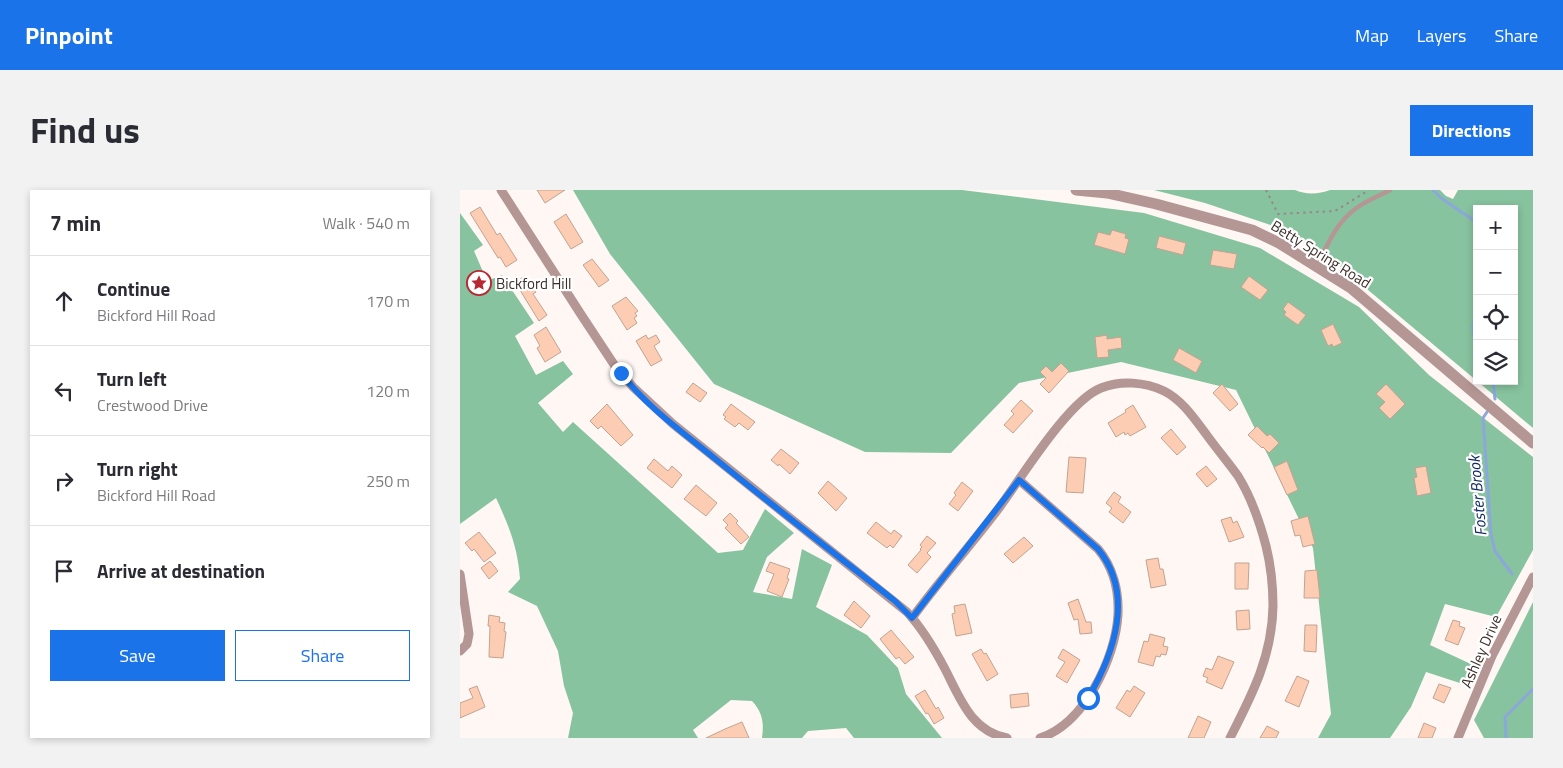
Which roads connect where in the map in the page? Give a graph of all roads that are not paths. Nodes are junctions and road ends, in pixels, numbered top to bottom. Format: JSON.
{"nodes":[{"id":1,"x":501,"y":190,"type":"edge"},
{"id":2,"x":1076,"y":190,"type":"edge"},
{"id":3,"x":1390,"y":190,"type":"edge"},
{"id":4,"x":1317,"y":267,"type":"junction"},
{"id":5,"x":1533,"y":444,"type":"edge"},
{"id":6,"x":1019,"y":480,"type":"junction"},
{"id":7,"x":460,"y":574,"type":"edge"},
{"id":8,"x":1533,"y":577,"type":"edge"},
{"id":9,"x":912,"y":618,"type":"junction"},
{"id":10,"x":460,"y":652,"type":"edge"},
{"id":11,"x":1007,"y":738,"type":"edge"},
{"id":12,"x":1040,"y":738,"type":"edge"},
{"id":13,"x":1230,"y":738,"type":"edge"},
{"id":14,"x":1458,"y":738,"type":"edge"}],
"edges":[{"from":1,"to":9,"type":"street"},
{"from":2,"to":4,"type":"street","name":"Betty Spring Road"},
{"from":3,"to":4,"type":"lane"},
{"from":4,"to":5,"type":"street","name":"Betty Spring Road"},
{"from":6,"to":9,"type":"street"},
{"from":6,"to":12,"type":"street"},
{"from":6,"to":13,"type":"street"},
{"from":7,"to":10,"type":"street"},
{"from":8,"to":14,"type":"street","name":"Ashley Drive"},
{"from":9,"to":11,"type":"street"}]}
